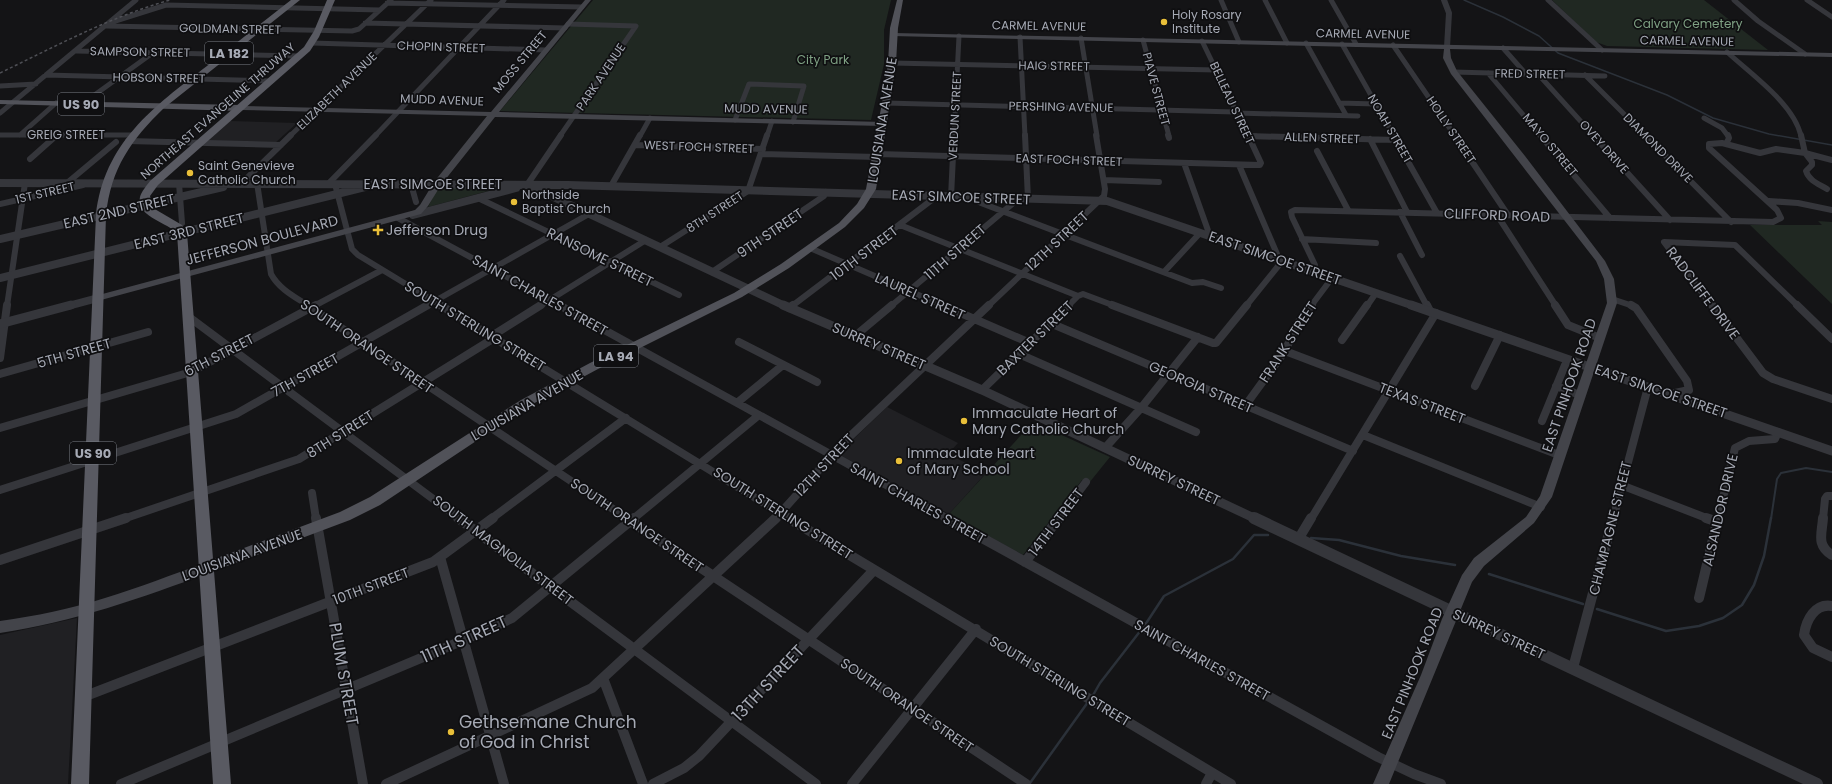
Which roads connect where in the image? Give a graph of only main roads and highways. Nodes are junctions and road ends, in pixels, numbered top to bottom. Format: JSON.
{"nodes":[{"id":1,"x":296,"y":0,"type":"edge"},
{"id":2,"x":331,"y":0,"type":"edge"},
{"id":3,"x":588,"y":0,"type":"edge"},
{"id":4,"x":900,"y":0,"type":"edge"},
{"id":5,"x":894,"y":35,"type":"junction"},
{"id":6,"x":1447,"y":47,"type":"junction"},
{"id":7,"x":1832,"y":55,"type":"edge"},
{"id":8,"x":161,"y":106,"type":"junction"},
{"id":9,"x":240,"y":108,"type":"junction"},
{"id":10,"x":1,"y":109,"type":"edge"},
{"id":11,"x":493,"y":114,"type":"junction"},
{"id":12,"x":883,"y":124,"type":"junction"},
{"id":13,"x":413,"y":215,"type":"joint"},
{"id":14,"x":186,"y":274,"type":"junction"},
{"id":15,"x":98,"y":298,"type":"junction"},
{"id":16,"x":206,"y":568,"type":"junction"},
{"id":17,"x":87,"y":608,"type":"junction"},
{"id":18,"x":0,"y":628,"type":"edge"},
{"id":19,"x":80,"y":784,"type":"edge"},
{"id":20,"x":222,"y":784,"type":"edge"},
{"id":21,"x":1381,"y":784,"type":"edge"}],
"edges":[{"from":1,"to":8,"type":"highway","number":"LA 182"},
{"from":2,"to":9,"type":"highway","name":"NORTHEAST EVANGELINE THRUWAY"},
{"from":3,"to":11,"type":"main road","name":"MOSS STREET"},
{"from":4,"to":5,"type":"main road","name":"LOUISIANA AVENUE"},
{"from":5,"to":6,"type":"main road","name":"CARMEL AVENUE"},
{"from":5,"to":12,"type":"main road","name":"LOUISIANA AVENUE","number":"LA 94"},
{"from":6,"to":7,"type":"main road","name":"CARMEL AVENUE"},
{"from":6,"to":21,"type":"main road","name":"EAST PINHOOK ROAD"},
{"from":8,"to":9,"type":"main road","name":"MUDD AVENUE","number":"US 90"},
{"from":8,"to":10,"type":"main road","name":"MUDD AVENUE","number":"US 90"},
{"from":8,"to":15,"type":"highway","number":"US 90"},
{"from":9,"to":11,"type":"main road","name":"MUDD AVENUE"},
{"from":9,"to":14,"type":"highway","name":"NORTHEAST EVANGELINE THRUWAY"},
{"from":11,"to":12,"type":"main road","name":"MUDD AVENUE"},
{"from":11,"to":13,"type":"main road","name":"MOSS STREET"},
{"from":12,"to":16,"type":"main road","name":"LOUISIANA AVENUE","number":"LA 94"},
{"from":13,"to":14,"type":"main road","name":"JEFFERSON BOULEVARD"},
{"from":14,"to":15,"type":"main road","name":"JEFFERSON BOULEVARD"},
{"from":14,"to":16,"type":"highway"},
{"from":15,"to":17,"type":"highway","number":"US 90"},
{"from":16,"to":17,"type":"main road","name":"LOUISIANA AVENUE"},
{"from":16,"to":20,"type":"highway"},
{"from":17,"to":18,"type":"main road","name":"LOUISIANA AVENUE"},
{"from":17,"to":19,"type":"highway","number":"US 90"}]}
